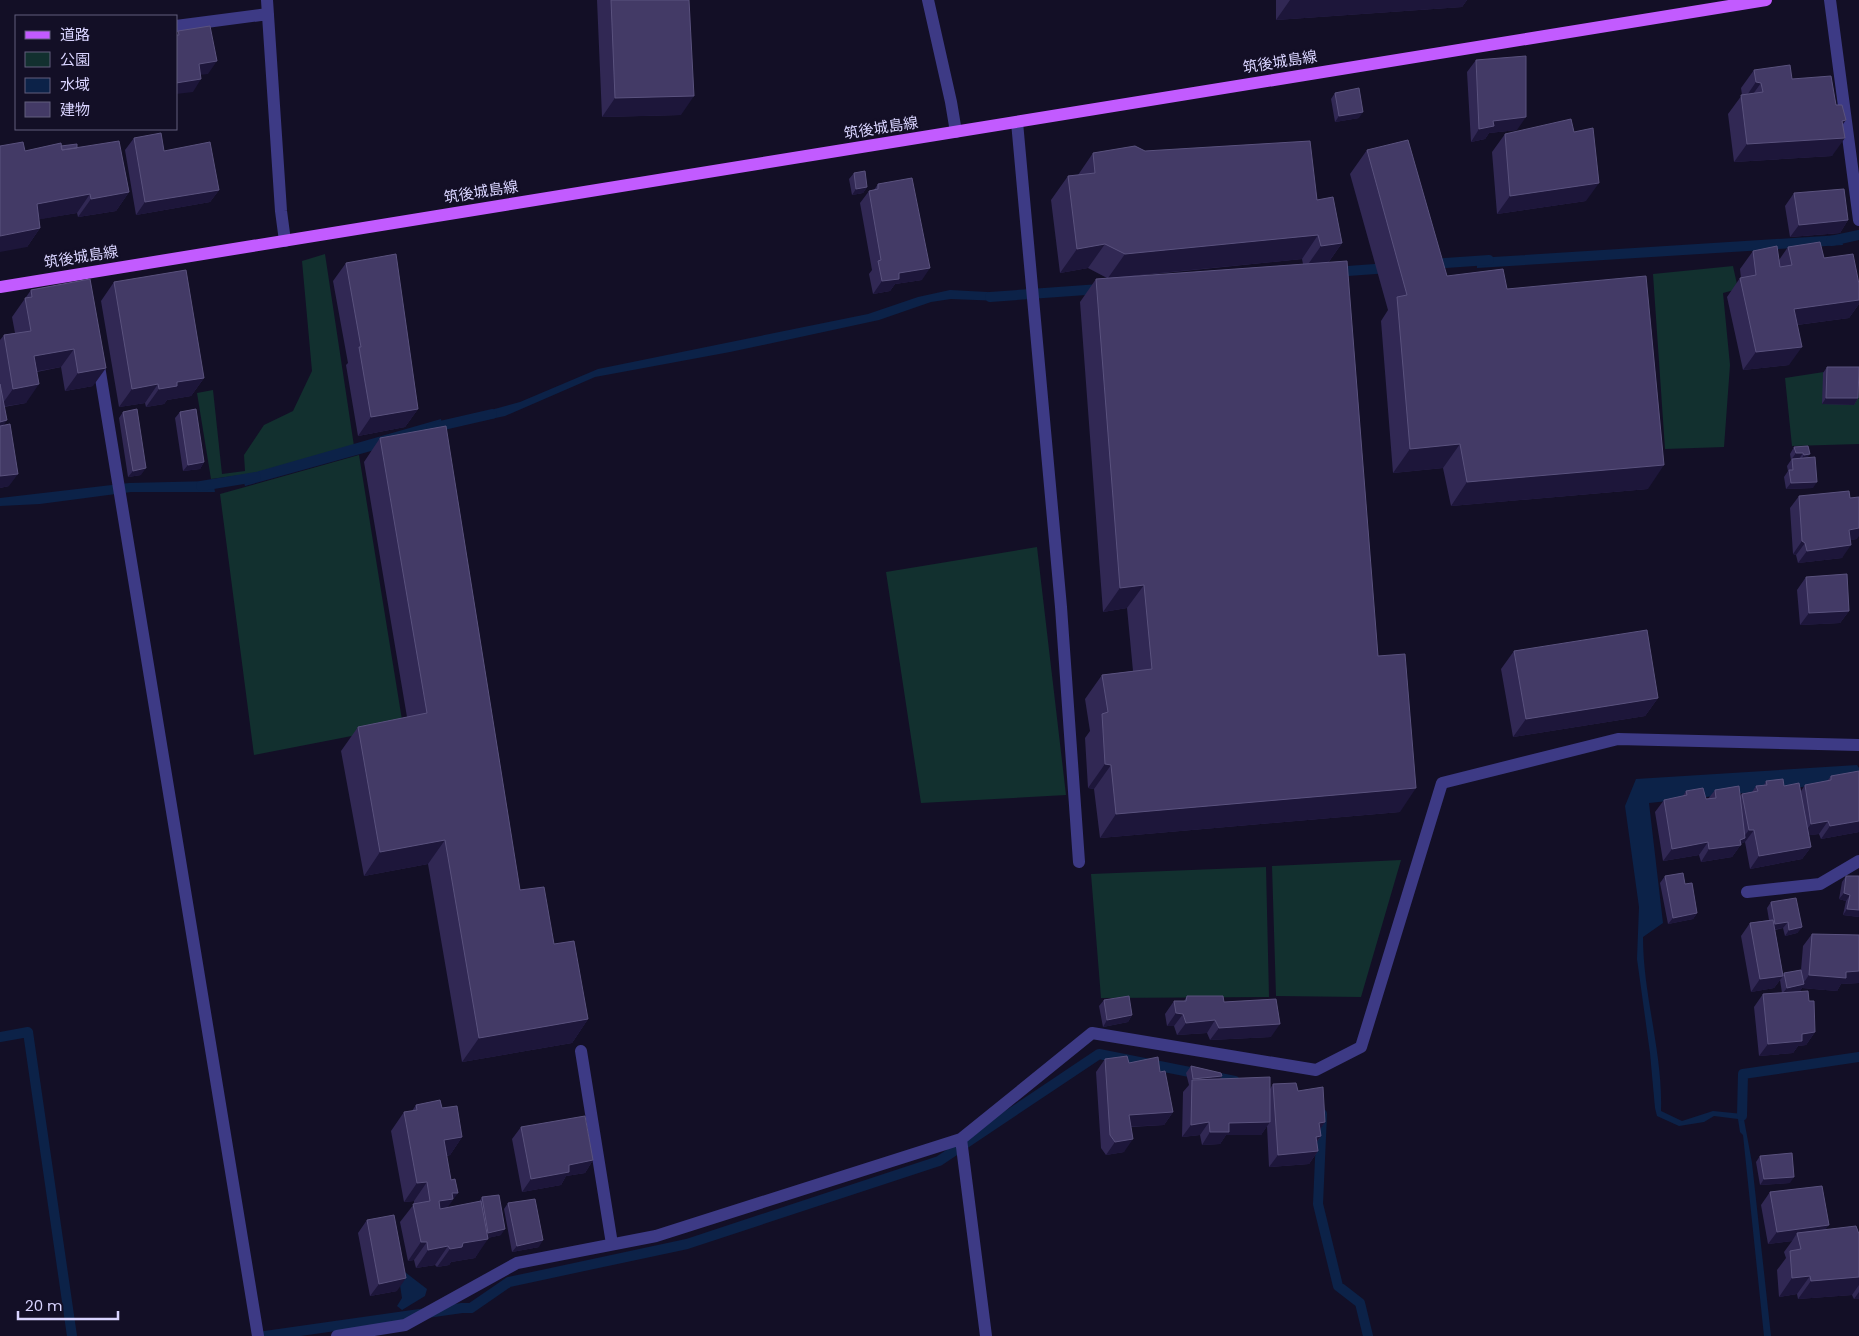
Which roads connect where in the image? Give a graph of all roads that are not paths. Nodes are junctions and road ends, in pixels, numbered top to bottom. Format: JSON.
{"nodes":[{"id":1,"x":267,"y":0,"type":"edge"},
{"id":2,"x":928,"y":0,"type":"edge"},
{"id":3,"x":1766,"y":0,"type":"edge"},
{"id":4,"x":1830,"y":0,"type":"edge"},
{"id":5,"x":268,"y":14,"type":"junction"},
{"id":6,"x":178,"y":26,"type":"edge"},
{"id":7,"x":1016,"y":122,"type":"junction"},
{"id":8,"x":956,"y":132,"type":"junction"},
{"id":9,"x":1859,"y":220,"type":"edge"},
{"id":10,"x":286,"y":241,"type":"junction"},
{"id":11,"x":0,"y":287,"type":"edge"},
{"id":12,"x":97,"y":352,"type":"edge"},
{"id":13,"x":1859,"y":744,"type":"edge"},
{"id":14,"x":1859,"y":861,"type":"edge"},
{"id":15,"x":1080,"y":862,"type":"dead end"},
{"id":16,"x":1746,"y":892,"type":"dead end"},
{"id":17,"x":581,"y":1051,"type":"edge"},
{"id":18,"x":961,"y":1139,"type":"junction"},
{"id":19,"x":612,"y":1244,"type":"junction"},
{"id":20,"x":258,"y":1336,"type":"edge"},
{"id":21,"x":337,"y":1336,"type":"edge"},
{"id":22,"x":986,"y":1336,"type":"edge"}],
"edges":[{"from":1,"to":5,"type":"street"},
{"from":2,"to":8,"type":"street"},
{"from":3,"to":7,"type":"main road","name":"筑後城島線"},
{"from":4,"to":9,"type":"street"},
{"from":5,"to":6,"type":"street"},
{"from":5,"to":10,"type":"street"},
{"from":7,"to":8,"type":"main road","name":"筑後城島線"},
{"from":7,"to":15,"type":"street"},
{"from":8,"to":10,"type":"main road","name":"筑後城島線"},
{"from":10,"to":11,"type":"main road","name":"筑後城島線"},
{"from":12,"to":20,"type":"street"},
{"from":13,"to":18,"type":"street"},
{"from":14,"to":16,"type":"street"},
{"from":17,"to":19,"type":"street"},
{"from":18,"to":19,"type":"street"},
{"from":18,"to":22,"type":"street"},
{"from":19,"to":21,"type":"street"}]}
